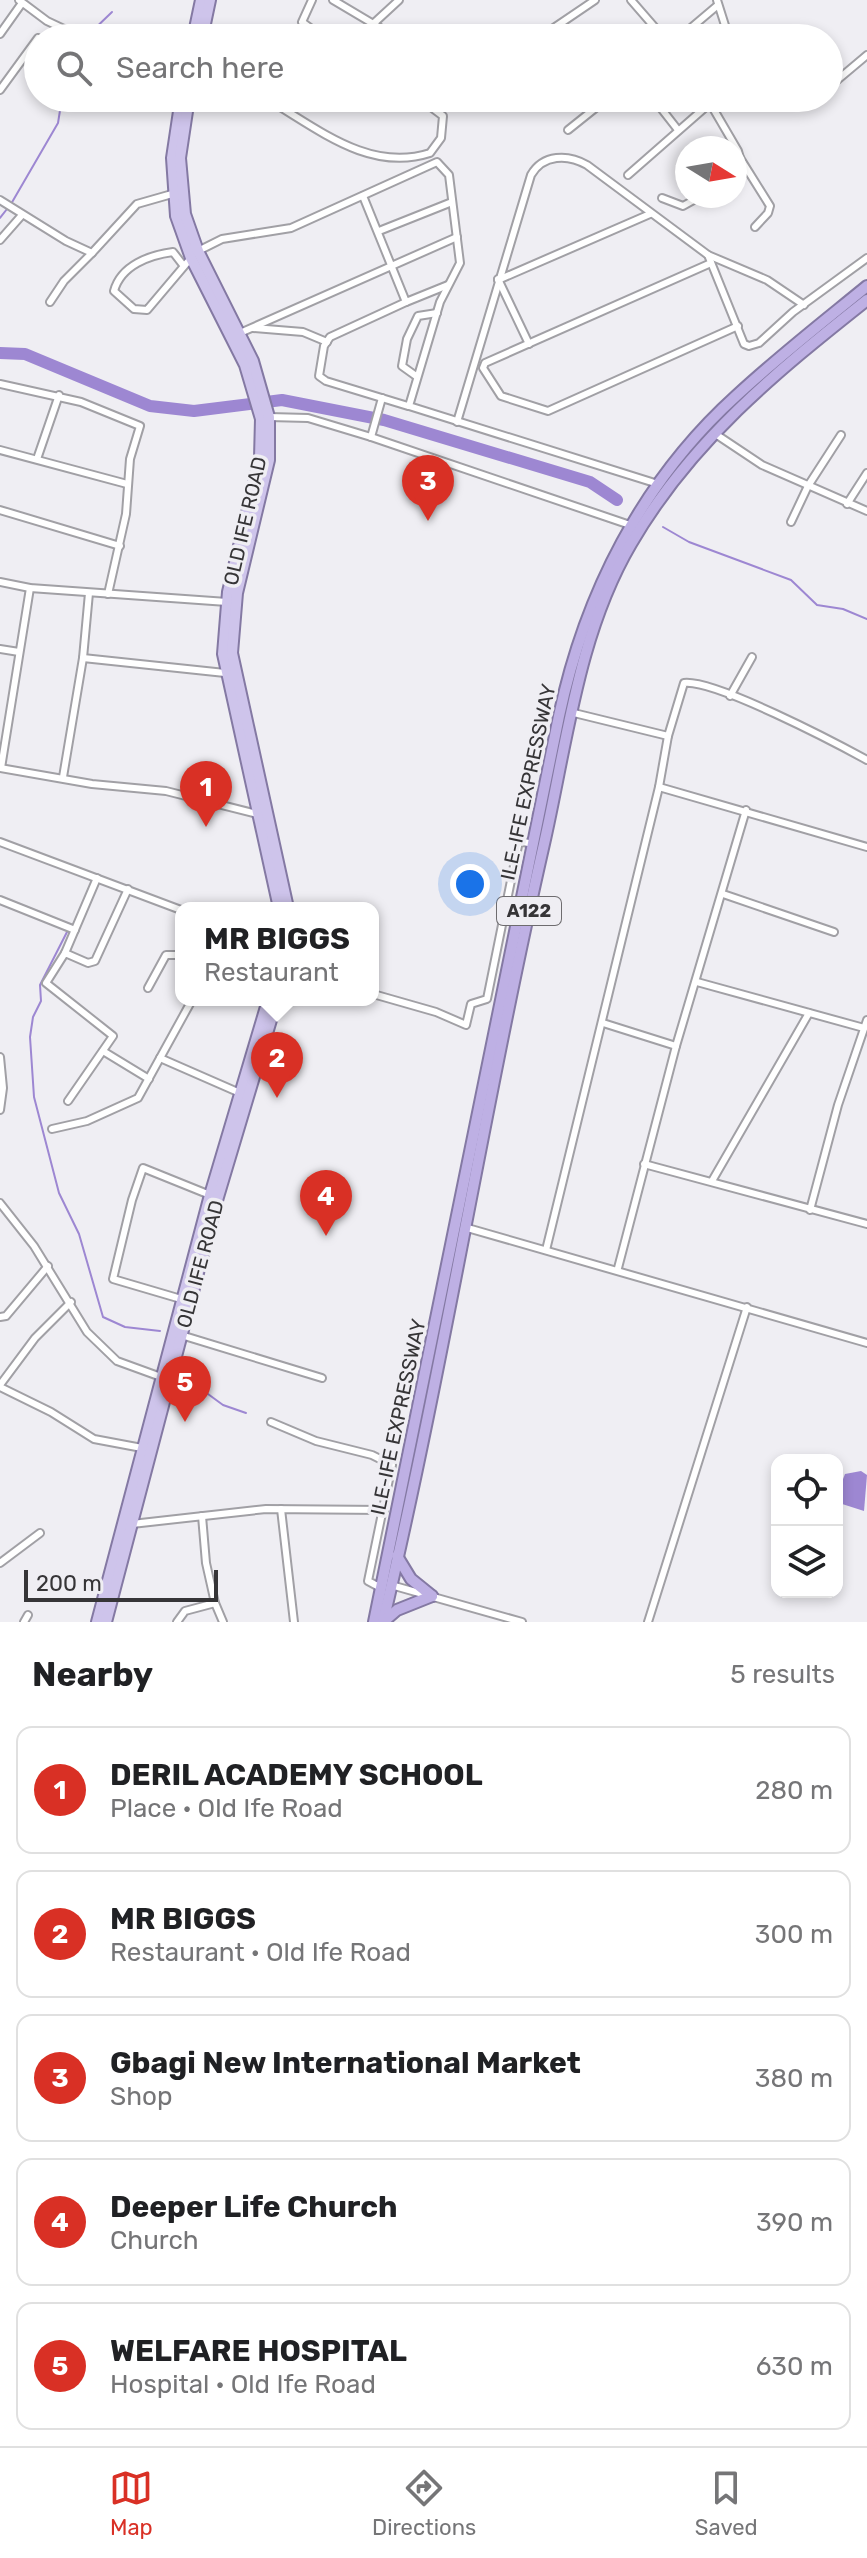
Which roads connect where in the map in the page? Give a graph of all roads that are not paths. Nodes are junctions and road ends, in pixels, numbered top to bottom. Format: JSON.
{"nodes":[{"id":1,"x":201,"y":0,"type":"edge"},
{"id":2,"x":210,"y":0,"type":"edge"},
{"id":3,"x":312,"y":0,"type":"edge"},
{"id":4,"x":333,"y":0,"type":"edge"},
{"id":5,"x":399,"y":0,"type":"edge"},
{"id":6,"x":595,"y":0,"type":"edge"},
{"id":7,"x":631,"y":0,"type":"edge"},
{"id":8,"x":21,"y":2,"type":"edge"},
{"id":9,"x":718,"y":2,"type":"edge"},
{"id":10,"x":47,"y":21,"type":"junction"},
{"id":11,"x":45,"y":24,"type":"edge"},
{"id":12,"x":53,"y":24,"type":"edge"},
{"id":13,"x":196,"y":24,"type":"edge"},
{"id":14,"x":205,"y":24,"type":"edge"},
{"id":15,"x":305,"y":24,"type":"edge"},
{"id":16,"x":373,"y":24,"type":"joint"},
{"id":17,"x":560,"y":24,"type":"edge"},
{"id":18,"x":652,"y":24,"type":"edge"},
{"id":19,"x":694,"y":24,"type":"edge"},
{"id":20,"x":725,"y":24,"type":"edge"},
{"id":21,"x":0,"y":34,"type":"edge"},
{"id":22,"x":867,"y":55,"type":"edge"},
{"id":23,"x":24,"y":57,"type":"edge"},
{"id":24,"x":843,"y":75,"type":"edge"},
{"id":25,"x":0,"y":90,"type":"edge"},
{"id":26,"x":179,"y":112,"type":"edge"},
{"id":27,"x":187,"y":112,"type":"edge"},
{"id":28,"x":288,"y":112,"type":"edge"},
{"id":29,"x":438,"y":112,"type":"edge"},
{"id":30,"x":590,"y":112,"type":"edge"},
{"id":31,"x":664,"y":112,"type":"edge"},
{"id":32,"x":699,"y":112,"type":"edge"},
{"id":33,"x":718,"y":112,"type":"edge"},
{"id":34,"x":568,"y":130,"type":"dead end"},
{"id":35,"x":678,"y":130,"type":"junction"},
{"id":36,"x":727,"y":136,"type":"edge"},
{"id":37,"x":628,"y":175,"type":"dead end"},
{"id":38,"x":747,"y":175,"type":"edge"},
{"id":39,"x":172,"y":194,"type":"junction"},
{"id":40,"x":363,"y":196,"type":"junction"},
{"id":41,"x":662,"y":198,"type":"dead end"},
{"id":42,"x":0,"y":200,"type":"edge"},
{"id":43,"x":452,"y":202,"type":"junction"},
{"id":44,"x":675,"y":203,"type":"edge"},
{"id":45,"x":650,"y":214,"type":"junction"},
{"id":46,"x":22,"y":215,"type":"junction"},
{"id":47,"x":755,"y":227,"type":"dead end"},
{"id":48,"x":379,"y":231,"type":"junction"},
{"id":49,"x":457,"y":237,"type":"junction"},
{"id":50,"x":0,"y":240,"type":"edge"},
{"id":51,"x":92,"y":253,"type":"junction"},
{"id":52,"x":708,"y":255,"type":"junction"},
{"id":53,"x":191,"y":258,"type":"junction"},
{"id":54,"x":867,"y":258,"type":"edge"},
{"id":55,"x":711,"y":263,"type":"junction"},
{"id":56,"x":392,"y":266,"type":"junction"},
{"id":57,"x":498,"y":280,"type":"junction"},
{"id":58,"x":449,"y":285,"type":"junction"},
{"id":59,"x":867,"y":286,"type":"edge"},
{"id":60,"x":867,"y":300,"type":"edge"},
{"id":61,"x":50,"y":302,"type":"dead end"},
{"id":62,"x":406,"y":302,"type":"junction"},
{"id":63,"x":804,"y":305,"type":"junction"},
{"id":64,"x":437,"y":313,"type":"junction"},
{"id":65,"x":738,"y":326,"type":"junction"},
{"id":66,"x":253,"y":328,"type":"junction"},
{"id":67,"x":240,"y":333,"type":"junction"},
{"id":68,"x":327,"y":342,"type":"junction"},
{"id":69,"x":529,"y":344,"type":"junction"},
{"id":70,"x":474,"y":363,"type":"junction"},
{"id":71,"x":483,"y":365,"type":"junction"},
{"id":72,"x":416,"y":376,"type":"junction"},
{"id":73,"x":0,"y":384,"type":"edge"},
{"id":74,"x":59,"y":395,"type":"junction"},
{"id":75,"x":381,"y":400,"type":"junction"},
{"id":76,"x":263,"y":402,"type":"junction"},
{"id":77,"x":409,"y":406,"type":"junction"},
{"id":78,"x":457,"y":422,"type":"junction"},
{"id":79,"x":713,"y":433,"type":"junction"},
{"id":80,"x":372,"y":435,"type":"junction"},
{"id":81,"x":841,"y":435,"type":"dead end"},
{"id":82,"x":0,"y":450,"type":"edge"},
{"id":83,"x":37,"y":459,"type":"junction"},
{"id":84,"x":265,"y":459,"type":"junction"},
{"id":85,"x":867,"y":473,"type":"edge"},
{"id":86,"x":127,"y":484,"type":"junction"},
{"id":87,"x":658,"y":484,"type":"junction"},
{"id":88,"x":808,"y":486,"type":"junction"},
{"id":89,"x":847,"y":504,"type":"junction"},
{"id":90,"x":0,"y":510,"type":"edge"},
{"id":91,"x":867,"y":511,"type":"edge"},
{"id":92,"x":791,"y":522,"type":"dead end"},
{"id":93,"x":630,"y":525,"type":"junction"},
{"id":94,"x":120,"y":546,"type":"junction"},
{"id":95,"x":0,"y":582,"type":"edge"},
{"id":96,"x":30,"y":588,"type":"junction"},
{"id":97,"x":89,"y":593,"type":"junction"},
{"id":98,"x":108,"y":594,"type":"junction"},
{"id":99,"x":227,"y":602,"type":"junction"},
{"id":100,"x":0,"y":649,"type":"edge"},
{"id":101,"x":19,"y":652,"type":"junction"},
{"id":102,"x":752,"y":657,"type":"dead end"},
{"id":103,"x":83,"y":658,"type":"junction"},
{"id":104,"x":225,"y":673,"type":"junction"},
{"id":105,"x":730,"y":696,"type":"junction"},
{"id":106,"x":574,"y":713,"type":"junction"},
{"id":107,"x":668,"y":736,"type":"junction"},
{"id":108,"x":246,"y":747,"type":"junction"},
{"id":109,"x":867,"y":760,"type":"edge"},
{"id":110,"x":1,"y":768,"type":"edge"},
{"id":111,"x":63,"y":777,"type":"junction"},
{"id":112,"x":659,"y":787,"type":"junction"},
{"id":113,"x":746,"y":810,"type":"junction"},
{"id":114,"x":257,"y":814,"type":"junction"},
{"id":115,"x":0,"y":842,"type":"edge"},
{"id":116,"x":533,"y":844,"type":"junction"},
{"id":117,"x":867,"y":847,"type":"edge"},
{"id":118,"x":97,"y":878,"type":"junction"},
{"id":119,"x":128,"y":889,"type":"junction"},
{"id":120,"x":723,"y":894,"type":"junction"},
{"id":121,"x":0,"y":900,"type":"edge"},
{"id":122,"x":278,"y":902,"type":"edge"},
{"id":123,"x":286,"y":902,"type":"edge"},
{"id":124,"x":175,"y":908,"type":"edge"},
{"id":125,"x":75,"y":930,"type":"junction"},
{"id":126,"x":834,"y":932,"type":"dead end"},
{"id":127,"x":65,"y":953,"type":"junction"},
{"id":128,"x":175,"y":955,"type":"edge"},
{"id":129,"x":697,"y":982,"type":"junction"},
{"id":130,"x":148,"y":988,"type":"dead end"},
{"id":131,"x":379,"y":996,"type":"edge"},
{"id":132,"x":189,"y":1006,"type":"edge"},
{"id":133,"x":266,"y":1006,"type":"edge"},
{"id":134,"x":275,"y":1006,"type":"edge"},
{"id":135,"x":809,"y":1013,"type":"junction"},
{"id":136,"x":867,"y":1020,"type":"edge"},
{"id":137,"x":603,"y":1023,"type":"junction"},
{"id":138,"x":864,"y":1028,"type":"junction"},
{"id":139,"x":676,"y":1046,"type":"junction"},
{"id":140,"x":103,"y":1051,"type":"junction"},
{"id":141,"x":0,"y":1057,"type":"edge"},
{"id":142,"x":160,"y":1058,"type":"junction"},
{"id":143,"x":149,"y":1079,"type":"junction"},
{"id":144,"x":240,"y":1093,"type":"junction"},
{"id":145,"x":68,"y":1101,"type":"dead end"},
{"id":146,"x":0,"y":1110,"type":"edge"},
{"id":147,"x":52,"y":1129,"type":"dead end"},
{"id":148,"x":229,"y":1144,"type":"junction"},
{"id":149,"x":644,"y":1164,"type":"junction"},
{"id":150,"x":712,"y":1181,"type":"junction"},
{"id":151,"x":210,"y":1195,"type":"junction"},
{"id":152,"x":0,"y":1203,"type":"edge"},
{"id":153,"x":810,"y":1210,"type":"junction"},
{"id":154,"x":867,"y":1224,"type":"edge"},
{"id":155,"x":464,"y":1227,"type":"junction"},
{"id":156,"x":546,"y":1250,"type":"junction"},
{"id":157,"x":48,"y":1266,"type":"junction"},
{"id":158,"x":618,"y":1268,"type":"junction"},
{"id":159,"x":181,"y":1299,"type":"junction"},
{"id":160,"x":71,"y":1302,"type":"junction"},
{"id":161,"x":747,"y":1307,"type":"junction"},
{"id":162,"x":0,"y":1317,"type":"edge"},
{"id":163,"x":181,"y":1335,"type":"junction"},
{"id":164,"x":867,"y":1343,"type":"edge"},
{"id":165,"x":161,"y":1377,"type":"junction"},
{"id":166,"x":322,"y":1378,"type":"dead end"},
{"id":167,"x":0,"y":1386,"type":"edge"},
{"id":168,"x":271,"y":1422,"type":"dead end"},
{"id":169,"x":152,"y":1425,"type":"junction"},
{"id":170,"x":142,"y":1448,"type":"junction"},
{"id":171,"x":281,"y":1509,"type":"junction"},
{"id":172,"x":384,"y":1510,"type":"junction"},
{"id":173,"x":202,"y":1516,"type":"junction"},
{"id":174,"x":132,"y":1524,"type":"junction"},
{"id":175,"x":40,"y":1533,"type":"dead end"},
{"id":176,"x":397,"y":1556,"type":"junction"},
{"id":177,"x":0,"y":1563,"type":"edge"},
{"id":178,"x":386,"y":1587,"type":"junction"},
{"id":179,"x":432,"y":1596,"type":"junction"},
{"id":180,"x":215,"y":1603,"type":"junction"},
{"id":181,"x":97,"y":1622,"type":"edge"},
{"id":182,"x":106,"y":1622,"type":"edge"},
{"id":183,"x":177,"y":1622,"type":"edge"},
{"id":184,"x":223,"y":1622,"type":"edge"},
{"id":185,"x":294,"y":1622,"type":"edge"},
{"id":186,"x":374,"y":1622,"type":"edge"},
{"id":187,"x":383,"y":1622,"type":"edge"},
{"id":188,"x":522,"y":1622,"type":"edge"},
{"id":189,"x":648,"y":1622,"type":"edge"}],
"edges":[{"from":1,"to":13,"type":"main road"},
{"from":2,"to":14,"type":"main road"},
{"from":3,"to":15,"type":"street"},
{"from":4,"to":16,"type":"street"},
{"from":5,"to":16,"type":"street"},
{"from":6,"to":17,"type":"street"},
{"from":7,"to":18,"type":"street"},
{"from":8,"to":10,"type":"street"},
{"from":8,"to":21,"type":"street"},
{"from":9,"to":19,"type":"street"},
{"from":9,"to":20,"type":"street"},
{"from":10,"to":11,"type":"street"},
{"from":10,"to":12,"type":"street"},
{"from":22,"to":24,"type":"street"},
{"from":23,"to":25,"type":"street"},
{"from":26,"to":39,"type":"main road","name":"OLD IFE ROAD"},
{"from":27,"to":53,"type":"main road","name":"OLD IFE ROAD"},
{"from":28,"to":29,"type":"street"},
{"from":30,"to":34,"type":"street"},
{"from":31,"to":35,"type":"street"},
{"from":32,"to":35,"type":"street"},
{"from":33,"to":36,"type":"street"},
{"from":35,"to":37,"type":"street"},
{"from":38,"to":47,"type":"street"},
{"from":39,"to":51,"type":"street"},
{"from":39,"to":53,"type":"main road","name":"OLD IFE ROAD"},
{"from":40,"to":43,"type":"street"},
{"from":40,"to":48,"type":"street"},
{"from":40,"to":53,"type":"street"},
{"from":41,"to":44,"type":"street"},
{"from":42,"to":46,"type":"street"},
{"from":43,"to":48,"type":"street"},
{"from":43,"to":49,"type":"street"},
{"from":45,"to":52,"type":"street"},
{"from":45,"to":57,"type":"street"},
{"from":45,"to":57,"type":"street"},
{"from":46,"to":50,"type":"street"},
{"from":46,"to":51,"type":"street"},
{"from":48,"to":56,"type":"street"},
{"from":49,"to":56,"type":"street"},
{"from":49,"to":58,"type":"street"},
{"from":51,"to":61,"type":"street"},
{"from":52,"to":55,"type":"street"},
{"from":52,"to":63,"type":"street"},
{"from":53,"to":53,"type":"street"},
{"from":53,"to":67,"type":"main road","name":"OLD IFE ROAD"},
{"from":53,"to":76,"type":"main road","name":"OLD IFE ROAD"},
{"from":54,"to":63,"type":"street"},
{"from":55,"to":65,"type":"street"},
{"from":55,"to":69,"type":"street"},
{"from":56,"to":62,"type":"street"},
{"from":56,"to":66,"type":"street"},
{"from":57,"to":69,"type":"street"},
{"from":57,"to":70,"type":"street"},
{"from":58,"to":62,"type":"street"},
{"from":58,"to":64,"type":"street"},
{"from":59,"to":87,"type":"highway","name":"ILE-IFE EXPRESSWAY","number":"A122"},
{"from":60,"to":79,"type":"highway","name":"ILE-IFE EXPRESSWAY","number":"A122"},
{"from":62,"to":68,"type":"street"},
{"from":63,"to":65,"type":"street"},
{"from":64,"to":72,"type":"street"},
{"from":64,"to":72,"type":"street"},
{"from":65,"to":71,"type":"street"},
{"from":66,"to":67,"type":"street"},
{"from":66,"to":68,"type":"street"},
{"from":67,"to":76,"type":"main road","name":"OLD IFE ROAD"},
{"from":68,"to":75,"type":"street"},
{"from":69,"to":71,"type":"street"},
{"from":70,"to":71,"type":"street"},
{"from":70,"to":78,"type":"street"},
{"from":72,"to":77,"type":"street"},
{"from":73,"to":74,"type":"street"},
{"from":74,"to":83,"type":"street"},
{"from":74,"to":86,"type":"street"},
{"from":75,"to":77,"type":"street"},
{"from":75,"to":80,"type":"street"},
{"from":76,"to":80,"type":"street"},
{"from":76,"to":84,"type":"main road","name":"OLD IFE ROAD"},
{"from":77,"to":78,"type":"street"},
{"from":78,"to":87,"type":"street"},
{"from":79,"to":88,"type":"street"},
{"from":79,"to":106,"type":"highway","name":"ILE-IFE EXPRESSWAY","number":"A122"},
{"from":80,"to":93,"type":"street"},
{"from":81,"to":88,"type":"street"},
{"from":82,"to":83,"type":"street"},
{"from":83,"to":86,"type":"street"},
{"from":84,"to":99,"type":"main road","name":"OLD IFE ROAD"},
{"from":84,"to":108,"type":"main road","name":"OLD IFE ROAD"},
{"from":85,"to":89,"type":"street"},
{"from":86,"to":94,"type":"street"},
{"from":87,"to":93,"type":"highway","name":"ILE-IFE EXPRESSWAY","number":"A122"},
{"from":88,"to":89,"type":"street"},
{"from":88,"to":92,"type":"street"},
{"from":89,"to":91,"type":"street"},
{"from":90,"to":94,"type":"street"},
{"from":93,"to":116,"type":"highway","name":"ILE-IFE EXPRESSWAY","number":"A122"},
{"from":94,"to":98,"type":"street"},
{"from":95,"to":96,"type":"street"},
{"from":96,"to":97,"type":"street"},
{"from":96,"to":101,"type":"street"},
{"from":97,"to":98,"type":"street"},
{"from":97,"to":103,"type":"street"},
{"from":98,"to":99,"type":"street"},
{"from":99,"to":104,"type":"main road","name":"OLD IFE ROAD"},
{"from":100,"to":101,"type":"street"},
{"from":101,"to":110,"type":"street"},
{"from":102,"to":105,"type":"street"},
{"from":103,"to":104,"type":"street"},
{"from":103,"to":111,"type":"street"},
{"from":104,"to":108,"type":"main road","name":"OLD IFE ROAD"},
{"from":105,"to":107,"type":"street"},
{"from":105,"to":109,"type":"street"},
{"from":106,"to":107,"type":"street"},
{"from":106,"to":155,"type":"highway","name":"ILE-IFE EXPRESSWAY","number":"A122"},
{"from":107,"to":112,"type":"street"},
{"from":108,"to":114,"type":"main road","name":"OLD IFE ROAD"},
{"from":108,"to":123,"type":"main road","name":"OLD IFE ROAD"},
{"from":110,"to":111,"type":"street"},
{"from":111,"to":114,"type":"street"},
{"from":112,"to":113,"type":"street"},
{"from":112,"to":137,"type":"street"},
{"from":113,"to":117,"type":"street"},
{"from":113,"to":120,"type":"street"},
{"from":114,"to":122,"type":"main road","name":"OLD IFE ROAD"},
{"from":115,"to":118,"type":"street"},
{"from":116,"to":131,"type":"street"},
{"from":116,"to":178,"type":"highway","name":"ILE-IFE EXPRESSWAY","number":"A122"},
{"from":118,"to":119,"type":"street"},
{"from":118,"to":125,"type":"street"},
{"from":119,"to":124,"type":"street"},
{"from":119,"to":127,"type":"street"},
{"from":120,"to":126,"type":"street"},
{"from":120,"to":129,"type":"street"},
{"from":121,"to":125,"type":"street"},
{"from":125,"to":127,"type":"street"},
{"from":127,"to":140,"type":"street"},
{"from":128,"to":130,"type":"street"},
{"from":129,"to":135,"type":"street"},
{"from":129,"to":139,"type":"street"},
{"from":132,"to":142,"type":"street"},
{"from":133,"to":144,"type":"main road","name":"OLD IFE ROAD"},
{"from":134,"to":148,"type":"main road","name":"OLD IFE ROAD"},
{"from":135,"to":138,"type":"street"},
{"from":135,"to":150,"type":"street"},
{"from":136,"to":138,"type":"street"},
{"from":137,"to":139,"type":"street"},
{"from":137,"to":156,"type":"street"},
{"from":138,"to":153,"type":"street"},
{"from":139,"to":149,"type":"street"},
{"from":140,"to":143,"type":"street"},
{"from":140,"to":145,"type":"street"},
{"from":141,"to":146,"type":"street"},
{"from":142,"to":143,"type":"street"},
{"from":142,"to":144,"type":"street"},
{"from":143,"to":147,"type":"street"},
{"from":144,"to":148,"type":"main road","name":"OLD IFE ROAD"},
{"from":148,"to":151,"type":"main road","name":"OLD IFE ROAD"},
{"from":148,"to":163,"type":"main road","name":"OLD IFE ROAD"},
{"from":149,"to":150,"type":"street"},
{"from":149,"to":158,"type":"street"},
{"from":150,"to":153,"type":"street"},
{"from":151,"to":159,"type":"main road","name":"OLD IFE ROAD"},
{"from":151,"to":159,"type":"street"},
{"from":152,"to":157,"type":"street"},
{"from":153,"to":154,"type":"street"},
{"from":155,"to":156,"type":"street"},
{"from":155,"to":176,"type":"highway","name":"ILE-IFE EXPRESSWAY","number":"A122"},
{"from":156,"to":158,"type":"street"},
{"from":157,"to":160,"type":"street"},
{"from":157,"to":162,"type":"street"},
{"from":158,"to":161,"type":"street"},
{"from":159,"to":165,"type":"main road","name":"OLD IFE ROAD"},
{"from":160,"to":165,"type":"street"},
{"from":160,"to":167,"type":"street"},
{"from":161,"to":164,"type":"street"},
{"from":161,"to":189,"type":"street"},
{"from":163,"to":166,"type":"street"},
{"from":163,"to":169,"type":"main road","name":"OLD IFE ROAD"},
{"from":165,"to":169,"type":"main road","name":"OLD IFE ROAD"},
{"from":167,"to":170,"type":"street"},
{"from":168,"to":172,"type":"street"},
{"from":169,"to":170,"type":"main road","name":"OLD IFE ROAD"},
{"from":169,"to":174,"type":"main road","name":"OLD IFE ROAD"},
{"from":170,"to":181,"type":"main road","name":"OLD IFE ROAD"},
{"from":171,"to":172,"type":"street"},
{"from":171,"to":173,"type":"street"},
{"from":171,"to":185,"type":"street"},
{"from":172,"to":178,"type":"street"},
{"from":173,"to":174,"type":"street"},
{"from":173,"to":180,"type":"street"},
{"from":174,"to":182,"type":"main road","name":"OLD IFE ROAD"},
{"from":175,"to":177,"type":"street"},
{"from":176,"to":178,"type":"highway","name":"ILE-IFE EXPRESSWAY","number":"A122"},
{"from":176,"to":179,"type":"highway"},
{"from":178,"to":179,"type":"street"},
{"from":178,"to":186,"type":"highway","name":"ILE-IFE EXPRESSWAY","number":"A122"},
{"from":178,"to":187,"type":"highway","name":"ILE-IFE EXPRESSWAY","number":"A122"},
{"from":179,"to":187,"type":"highway"},
{"from":179,"to":188,"type":"street"},
{"from":180,"to":183,"type":"street"},
{"from":180,"to":184,"type":"street"}]}
